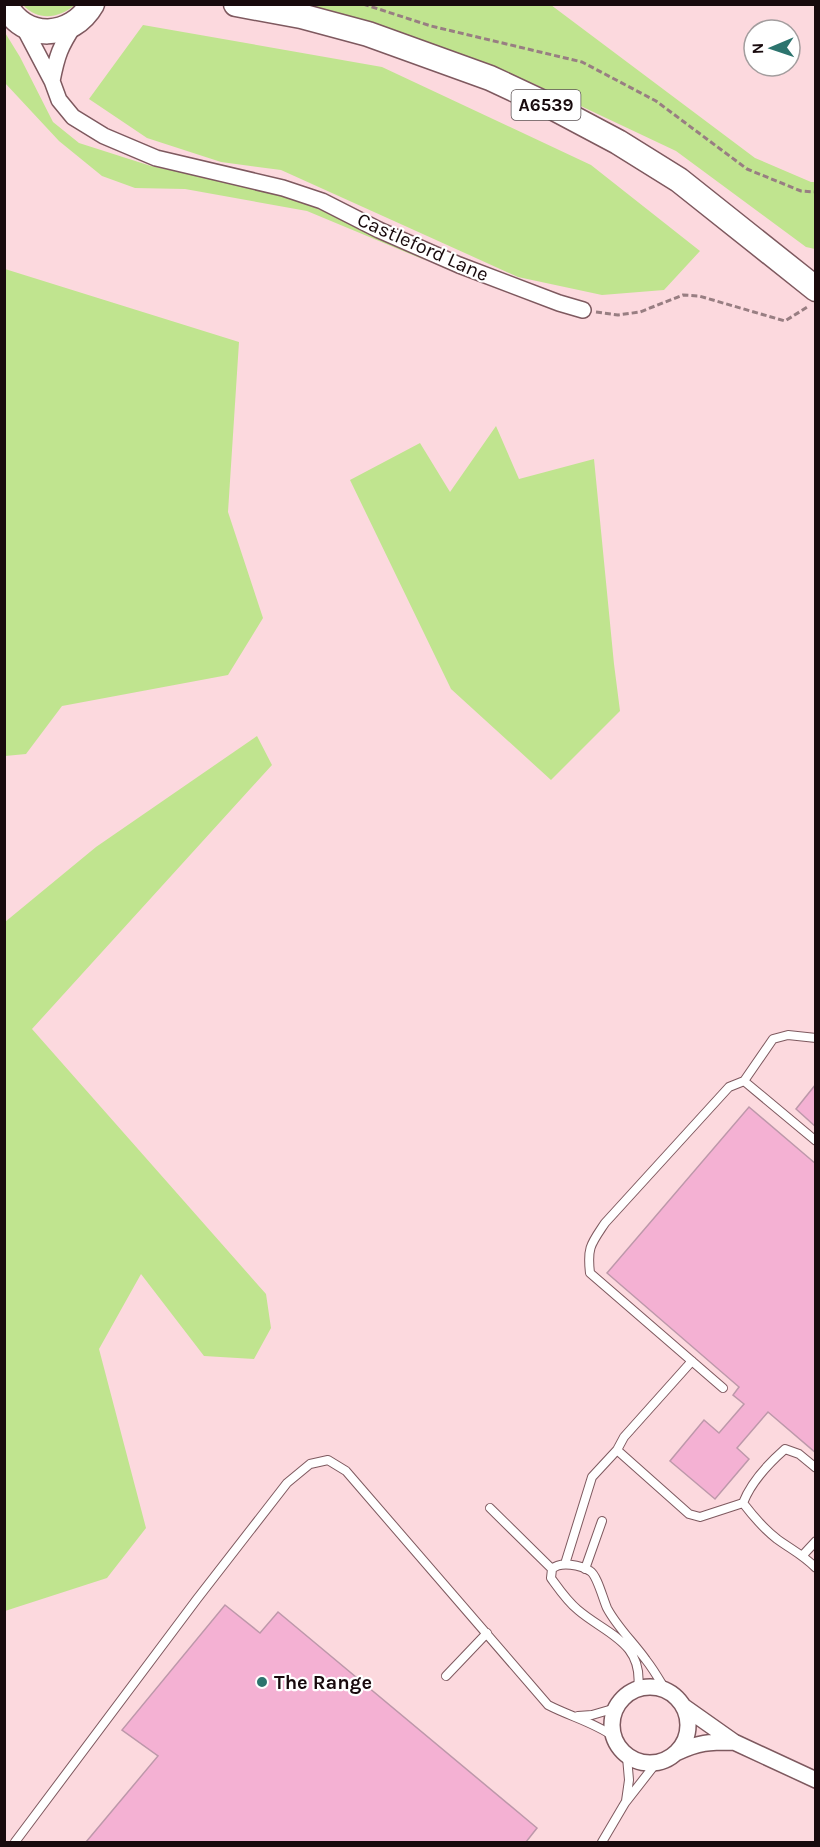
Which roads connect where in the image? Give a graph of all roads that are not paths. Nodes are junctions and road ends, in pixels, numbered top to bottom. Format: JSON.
{"nodes":[{"id":1,"x":236,"y":4,"type":"edge"},
{"id":2,"x":10,"y":12,"type":"edge"},
{"id":3,"x":90,"y":12,"type":"edge"},
{"id":4,"x":52,"y":81,"type":"junction"},
{"id":5,"x":816,"y":289,"type":"edge"},
{"id":6,"x":583,"y":310,"type":"road end"},
{"id":7,"x":816,"y":1038,"type":"edge"},
{"id":8,"x":744,"y":1081,"type":"junction"},
{"id":9,"x":816,"y":1142,"type":"edge"},
{"id":10,"x":692,"y":1361,"type":"junction"},
{"id":11,"x":723,"y":1388,"type":"dead end"},
{"id":12,"x":617,"y":1450,"type":"junction"},
{"id":13,"x":816,"y":1468,"type":"edge"},
{"id":14,"x":743,"y":1503,"type":"junction"},
{"id":15,"x":490,"y":1508,"type":"dead end"},
{"id":16,"x":602,"y":1521,"type":"dead end"},
{"id":17,"x":816,"y":1541,"type":"edge"},
{"id":18,"x":803,"y":1555,"type":"junction"},
{"id":19,"x":565,"y":1564,"type":"junction"},
{"id":20,"x":816,"y":1568,"type":"edge"},
{"id":21,"x":552,"y":1569,"type":"junction"},
{"id":22,"x":585,"y":1569,"type":"junction"},
{"id":23,"x":487,"y":1633,"type":"junction"},
{"id":24,"x":446,"y":1676,"type":"dead end"},
{"id":25,"x":638,"y":1689,"type":"junction"},
{"id":26,"x":666,"y":1691,"type":"junction"},
{"id":27,"x":683,"y":1706,"type":"junction"},
{"id":28,"x":616,"y":1708,"type":"junction"},
{"id":29,"x":574,"y":1716,"type":"junction"},
{"id":30,"x":613,"y":1736,"type":"junction"},
{"id":31,"x":734,"y":1742,"type":"junction"},
{"id":32,"x":676,"y":1753,"type":"junction"},
{"id":33,"x":627,"y":1756,"type":"junction"},
{"id":34,"x":657,"y":1762,"type":"junction"},
{"id":35,"x":816,"y":1780,"type":"edge"},
{"id":36,"x":625,"y":1803,"type":"junction"},
{"id":37,"x":15,"y":1842,"type":"edge"},
{"id":38,"x":602,"y":1842,"type":"edge"}],
"edges":[{"from":1,"to":5,"type":"main road","number":"A6539"},
{"from":2,"to":3,"type":"main road"},
{"from":2,"to":4,"type":"street","name":"Castleford Lane"},
{"from":3,"to":4,"type":"street"},
{"from":4,"to":6,"type":"street","name":"Castleford Lane"},
{"from":7,"to":8,"type":"lane"},
{"from":8,"to":9,"type":"lane"},
{"from":8,"to":10,"type":"lane"},
{"from":10,"to":11,"type":"lane"},
{"from":10,"to":12,"type":"lane"},
{"from":12,"to":14,"type":"lane"},
{"from":12,"to":19,"type":"lane"},
{"from":13,"to":14,"type":"lane"},
{"from":14,"to":18,"type":"lane"},
{"from":15,"to":21,"type":"lane"},
{"from":16,"to":22,"type":"lane"},
{"from":17,"to":18,"type":"lane"},
{"from":18,"to":20,"type":"lane"},
{"from":19,"to":21,"type":"lane"},
{"from":19,"to":22,"type":"lane"},
{"from":21,"to":25,"type":"lane"},
{"from":22,"to":26,"type":"lane"},
{"from":23,"to":24,"type":"lane"},
{"from":23,"to":29,"type":"lane"},
{"from":23,"to":37,"type":"lane"},
{"from":25,"to":26,"type":"street"},
{"from":25,"to":28,"type":"street"},
{"from":26,"to":27,"type":"street"},
{"from":27,"to":31,"type":"street"},
{"from":27,"to":32,"type":"street"},
{"from":28,"to":29,"type":"lane"},
{"from":28,"to":30,"type":"street"},
{"from":29,"to":30,"type":"lane"},
{"from":30,"to":33,"type":"street"},
{"from":31,"to":32,"type":"street"},
{"from":31,"to":35,"type":"street"},
{"from":32,"to":34,"type":"street"},
{"from":33,"to":34,"type":"street"},
{"from":33,"to":36,"type":"lane"},
{"from":34,"to":36,"type":"lane"},
{"from":36,"to":38,"type":"lane"}]}
